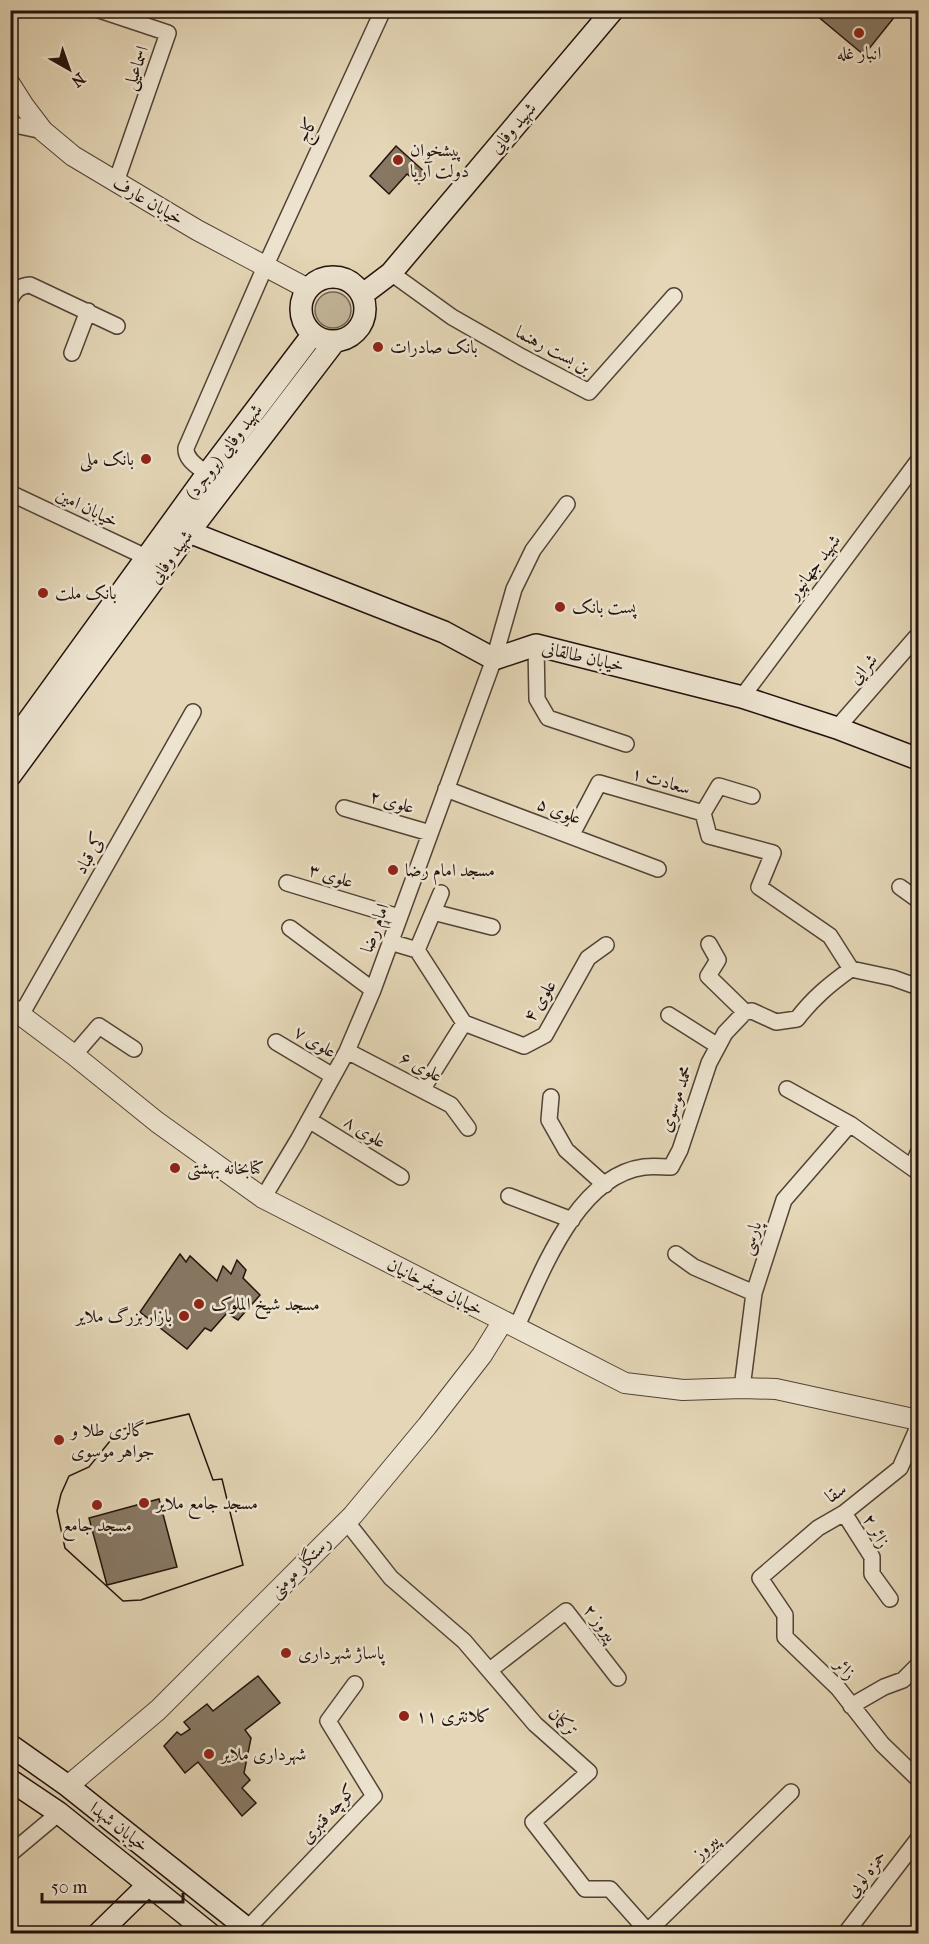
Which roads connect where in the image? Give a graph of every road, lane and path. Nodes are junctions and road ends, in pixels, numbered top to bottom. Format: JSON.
{"nodes":[{"id":1,"x":99,"y":10,"type":"edge"},
{"id":2,"x":383,"y":10,"type":"edge"},
{"id":3,"x":613,"y":10,"type":"edge"},
{"id":4,"x":10,"y":84,"type":"edge"},
{"id":5,"x":10,"y":123,"type":"edge"},
{"id":6,"x":43,"y":131,"type":"junction"},
{"id":7,"x":116,"y":182,"type":"junction"},
{"id":8,"x":265,"y":267,"type":"junction"},
{"id":9,"x":391,"y":273,"type":"junction"},
{"id":10,"x":308,"y":289,"type":"junction"},
{"id":11,"x":362,"y":295,"type":"junction"},
{"id":12,"x":674,"y":296,"type":"dead end"},
{"id":13,"x":10,"y":300,"type":"edge"},
{"id":14,"x":88,"y":311,"type":"junction"},
{"id":15,"x":117,"y":326,"type":"dead end"},
{"id":16,"x":313,"y":334,"type":"junction"},
{"id":17,"x":335,"y":341,"type":"junction"},
{"id":18,"x":72,"y":353,"type":"dead end"},
{"id":19,"x":918,"y":461,"type":"edge"},
{"id":20,"x":207,"y":474,"type":"junction"},
{"id":21,"x":10,"y":493,"type":"edge"},
{"id":22,"x":567,"y":504,"type":"dead end"},
{"id":23,"x":189,"y":532,"type":"junction"},
{"id":24,"x":148,"y":558,"type":"junction"},
{"id":25,"x":918,"y":635,"type":"edge"},
{"id":26,"x":536,"y":645,"type":"junction"},
{"id":27,"x":494,"y":659,"type":"junction"},
{"id":28,"x":742,"y":697,"type":"junction"},
{"id":29,"x":193,"y":712,"type":"dead end"},
{"id":30,"x":837,"y":728,"type":"junction"},
{"id":31,"x":626,"y":744,"type":"dead end"},
{"id":32,"x":10,"y":746,"type":"edge"},
{"id":33,"x":918,"y":759,"type":"edge"},
{"id":34,"x":10,"y":776,"type":"edge"},
{"id":35,"x":446,"y":789,"type":"junction"},
{"id":36,"x":752,"y":796,"type":"dead end"},
{"id":37,"x":344,"y":808,"type":"dead end"},
{"id":38,"x":703,"y":813,"type":"junction"},
{"id":39,"x":430,"y":833,"type":"junction"},
{"id":40,"x":571,"y":836,"type":"junction"},
{"id":41,"x":658,"y":869,"type":"dead end"},
{"id":42,"x":287,"y":883,"type":"dead end"},
{"id":43,"x":900,"y":886,"type":"dead end"},
{"id":44,"x":441,"y":893,"type":"dead end"},
{"id":45,"x":918,"y":900,"type":"edge"},
{"id":46,"x":433,"y":912,"type":"junction"},
{"id":47,"x":399,"y":917,"type":"junction"},
{"id":48,"x":492,"y":927,"type":"dead end"},
{"id":49,"x":290,"y":928,"type":"dead end"},
{"id":50,"x":390,"y":942,"type":"junction"},
{"id":51,"x":709,"y":944,"type":"dead end"},
{"id":52,"x":606,"y":945,"type":"dead end"},
{"id":53,"x":417,"y":950,"type":"junction"},
{"id":54,"x":851,"y":969,"type":"junction"},
{"id":55,"x":918,"y":987,"type":"edge"},
{"id":56,"x":373,"y":990,"type":"junction"},
{"id":57,"x":16,"y":1011,"type":"edge"},
{"id":58,"x":745,"y":1012,"type":"junction"},
{"id":59,"x":669,"y":1015,"type":"dead end"},
{"id":60,"x":464,"y":1023,"type":"junction"},
{"id":61,"x":276,"y":1041,"type":"dead end"},
{"id":62,"x":718,"y":1046,"type":"junction"},
{"id":63,"x":134,"y":1049,"type":"dead end"},
{"id":64,"x":347,"y":1051,"type":"junction"},
{"id":65,"x":74,"y":1055,"type":"junction"},
{"id":66,"x":333,"y":1076,"type":"junction"},
{"id":67,"x":787,"y":1089,"type":"dead end"},
{"id":68,"x":422,"y":1090,"type":"junction"},
{"id":69,"x":551,"y":1097,"type":"dead end"},
{"id":70,"x":309,"y":1120,"type":"junction"},
{"id":71,"x":850,"y":1124,"type":"junction"},
{"id":72,"x":468,"y":1128,"type":"dead end"},
{"id":73,"x":916,"y":1164,"type":"edge"},
{"id":74,"x":400,"y":1177,"type":"dead end"},
{"id":75,"x":605,"y":1185,"type":"junction"},
{"id":76,"x":509,"y":1196,"type":"dead end"},
{"id":77,"x":263,"y":1198,"type":"junction"},
{"id":78,"x":572,"y":1220,"type":"junction"},
{"id":79,"x":676,"y":1254,"type":"dead end"},
{"id":80,"x":754,"y":1293,"type":"junction"},
{"id":81,"x":510,"y":1325,"type":"junction"},
{"id":82,"x":742,"y":1388,"type":"junction"},
{"id":83,"x":918,"y":1420,"type":"edge"},
{"id":84,"x":918,"y":1427,"type":"edge"},
{"id":85,"x":844,"y":1512,"type":"junction"},
{"id":86,"x":346,"y":1521,"type":"junction"},
{"id":87,"x":760,"y":1578,"type":"joint"},
{"id":88,"x":890,"y":1599,"type":"dead end"},
{"id":89,"x":918,"y":1665,"type":"edge"},
{"id":90,"x":490,"y":1670,"type":"junction"},
{"id":91,"x":618,"y":1678,"type":"dead end"},
{"id":92,"x":355,"y":1684,"type":"dead end"},
{"id":93,"x":851,"y":1706,"type":"junction"},
{"id":94,"x":10,"y":1745,"type":"edge"},
{"id":95,"x":918,"y":1779,"type":"edge"},
{"id":96,"x":10,"y":1780,"type":"edge"},
{"id":97,"x":68,"y":1786,"type":"junction"},
{"id":98,"x":791,"y":1792,"type":"dead end"},
{"id":99,"x":58,"y":1813,"type":"junction"},
{"id":100,"x":918,"y":1839,"type":"edge"},
{"id":101,"x":10,"y":1854,"type":"edge"},
{"id":102,"x":148,"y":1885,"type":"junction"},
{"id":103,"x":251,"y":1931,"type":"edge"},
{"id":104,"x":649,"y":1932,"type":"edge"},
{"id":105,"x":98,"y":1934,"type":"edge"},
{"id":106,"x":210,"y":1934,"type":"edge"},
{"id":107,"x":845,"y":1934,"type":"edge"}],
"edges":[{"from":1,"to":7,"type":"street","name":"اسماعیلی"},
{"from":2,"to":8,"type":"street","name":"کاج"},
{"from":3,"to":9,"type":"main road","name":"شهید وفایی"},
{"from":4,"to":6,"type":"street","name":"خیابان عارف"},
{"from":5,"to":6,"type":"street"},
{"from":6,"to":7,"type":"street","name":"خیابان عارف"},
{"from":7,"to":8,"type":"street","name":"خیابان عارف"},
{"from":8,"to":10,"type":"street","name":"خیابان عارف"},
{"from":8,"to":20,"type":"street","name":"کاج"},
{"from":9,"to":11,"type":"main road","name":"شهید وفایی"},
{"from":9,"to":12,"type":"street","name":"بن بست رهنما"},
{"from":10,"to":11,"type":"main road"},
{"from":10,"to":16,"type":"main road"},
{"from":11,"to":17,"type":"main road"},
{"from":13,"to":14,"type":"street"},
{"from":14,"to":15,"type":"street"},
{"from":14,"to":18,"type":"street"},
{"from":16,"to":17,"type":"main road"},
{"from":16,"to":20,"type":"main road","name":"شهید وفایی (بروجرد)"},
{"from":17,"to":23,"type":"main road","name":"شهید وفایی"},
{"from":19,"to":28,"type":"street","name":"شهید جهانپور"},
{"from":20,"to":24,"type":"main road","name":"شهید وفایی (بروجرد)"},
{"from":21,"to":24,"type":"street","name":"خیابان امین"},
{"from":22,"to":27,"type":"street","name":"امام رضا"},
{"from":23,"to":27,"type":"main road"},
{"from":23,"to":34,"type":"main road","name":"شهید وفایی"},
{"from":24,"to":32,"type":"main road","name":"شهید وفایی (بروجرد)"},
{"from":25,"to":30,"type":"street","name":"شرایی"},
{"from":26,"to":27,"type":"main road","name":"خیابان طالقانی"},
{"from":26,"to":28,"type":"main road","name":"خیابان طالقانی"},
{"from":26,"to":31,"type":"street"},
{"from":27,"to":35,"type":"street","name":"امام رضا"},
{"from":28,"to":30,"type":"main road","name":"خیابان طالقانی"},
{"from":29,"to":57,"type":"street","name":"کی قباد"},
{"from":30,"to":33,"type":"main road","name":"خیابان طالقانی"},
{"from":35,"to":39,"type":"street","name":"امام رضا"},
{"from":35,"to":40,"type":"street","name":"علوی ۵"},
{"from":36,"to":38,"type":"street"},
{"from":37,"to":39,"type":"street","name":"علوی ۲"},
{"from":38,"to":40,"type":"street","name":"سعادت ۱"},
{"from":38,"to":54,"type":"street","name":"سعادت ۱"},
{"from":39,"to":47,"type":"street","name":"امام رضا"},
{"from":40,"to":41,"type":"street","name":"علوی ۵"},
{"from":42,"to":47,"type":"street","name":"علوی ۳"},
{"from":43,"to":45,"type":"street"},
{"from":44,"to":46,"type":"street"},
{"from":46,"to":48,"type":"street"},
{"from":46,"to":53,"type":"street"},
{"from":47,"to":50,"type":"street","name":"امام رضا"},
{"from":49,"to":56,"type":"street"},
{"from":50,"to":53,"type":"street"},
{"from":50,"to":56,"type":"street","name":"امام رضا"},
{"from":51,"to":58,"type":"street"},
{"from":52,"to":60,"type":"street","name":"علوی ۴"},
{"from":53,"to":60,"type":"street"},
{"from":54,"to":55,"type":"street"},
{"from":54,"to":58,"type":"street"},
{"from":56,"to":64,"type":"street","name":"امام رضا"},
{"from":57,"to":65,"type":"street","name":"خیابان صفرخانیان"},
{"from":58,"to":62,"type":"street","name":"محمد موسوی"},
{"from":59,"to":62,"type":"street"},
{"from":60,"to":68,"type":"street"},
{"from":61,"to":66,"type":"street","name":"علوی ۷"},
{"from":62,"to":75,"type":"street","name":"محمد موسوی"},
{"from":63,"to":65,"type":"street"},
{"from":64,"to":66,"type":"street","name":"امام رضا"},
{"from":64,"to":68,"type":"street","name":"علوی ۶"},
{"from":65,"to":77,"type":"street","name":"خیابان صفرخانیان"},
{"from":66,"to":70,"type":"street","name":"امام رضا"},
{"from":67,"to":71,"type":"street"},
{"from":68,"to":72,"type":"street","name":"علوی ۶"},
{"from":69,"to":75,"type":"street"},
{"from":70,"to":74,"type":"street","name":"علوی ۸"},
{"from":70,"to":77,"type":"street","name":"امام رضا"},
{"from":71,"to":73,"type":"street"},
{"from":71,"to":80,"type":"street","name":"پارسی"},
{"from":75,"to":78,"type":"street","name":"محمد موسوی"},
{"from":76,"to":78,"type":"street"},
{"from":77,"to":81,"type":"street","name":"خیابان صفرخانیان"},
{"from":78,"to":81,"type":"street","name":"محمد موسوی"},
{"from":79,"to":80,"type":"street"},
{"from":80,"to":82,"type":"street","name":"پارسی"},
{"from":81,"to":82,"type":"street","name":"خیابان صفرخانیان"},
{"from":81,"to":86,"type":"street","name":"رستگار مومنی"},
{"from":82,"to":83,"type":"street","name":"خیابان صفرخانیان"},
{"from":84,"to":85,"type":"street","name":"سقا"},
{"from":85,"to":87,"type":"street","name":"سقا"},
{"from":85,"to":88,"type":"street","name":"زائر ۲"},
{"from":86,"to":90,"type":"street","name":"ترکمان"},
{"from":86,"to":97,"type":"street","name":"رستگار مومنی"},
{"from":87,"to":93,"type":"street","name":"زائر"},
{"from":89,"to":93,"type":"street"},
{"from":90,"to":91,"type":"street","name":"پیروز ۲"},
{"from":90,"to":104,"type":"street","name":"ترکمان"},
{"from":92,"to":103,"type":"street","name":"کوچه قنبری"},
{"from":93,"to":95,"type":"street","name":"زائر"},
{"from":94,"to":97,"type":"main road","name":"خیابان شهدا"},
{"from":96,"to":99,"type":"main road","name":"خیابان شهدا"},
{"from":97,"to":103,"type":"main road","name":"خیابان شهدا"},
{"from":98,"to":104,"type":"street","name":"پیروز"},
{"from":99,"to":101,"type":"street"},
{"from":99,"to":102,"type":"main road","name":"خیابان شهدا"},
{"from":100,"to":107,"type":"street","name":"حمزه لویی"},
{"from":102,"to":105,"type":"main road"},
{"from":102,"to":106,"type":"main road","name":"خیابان شهدا"}]}
